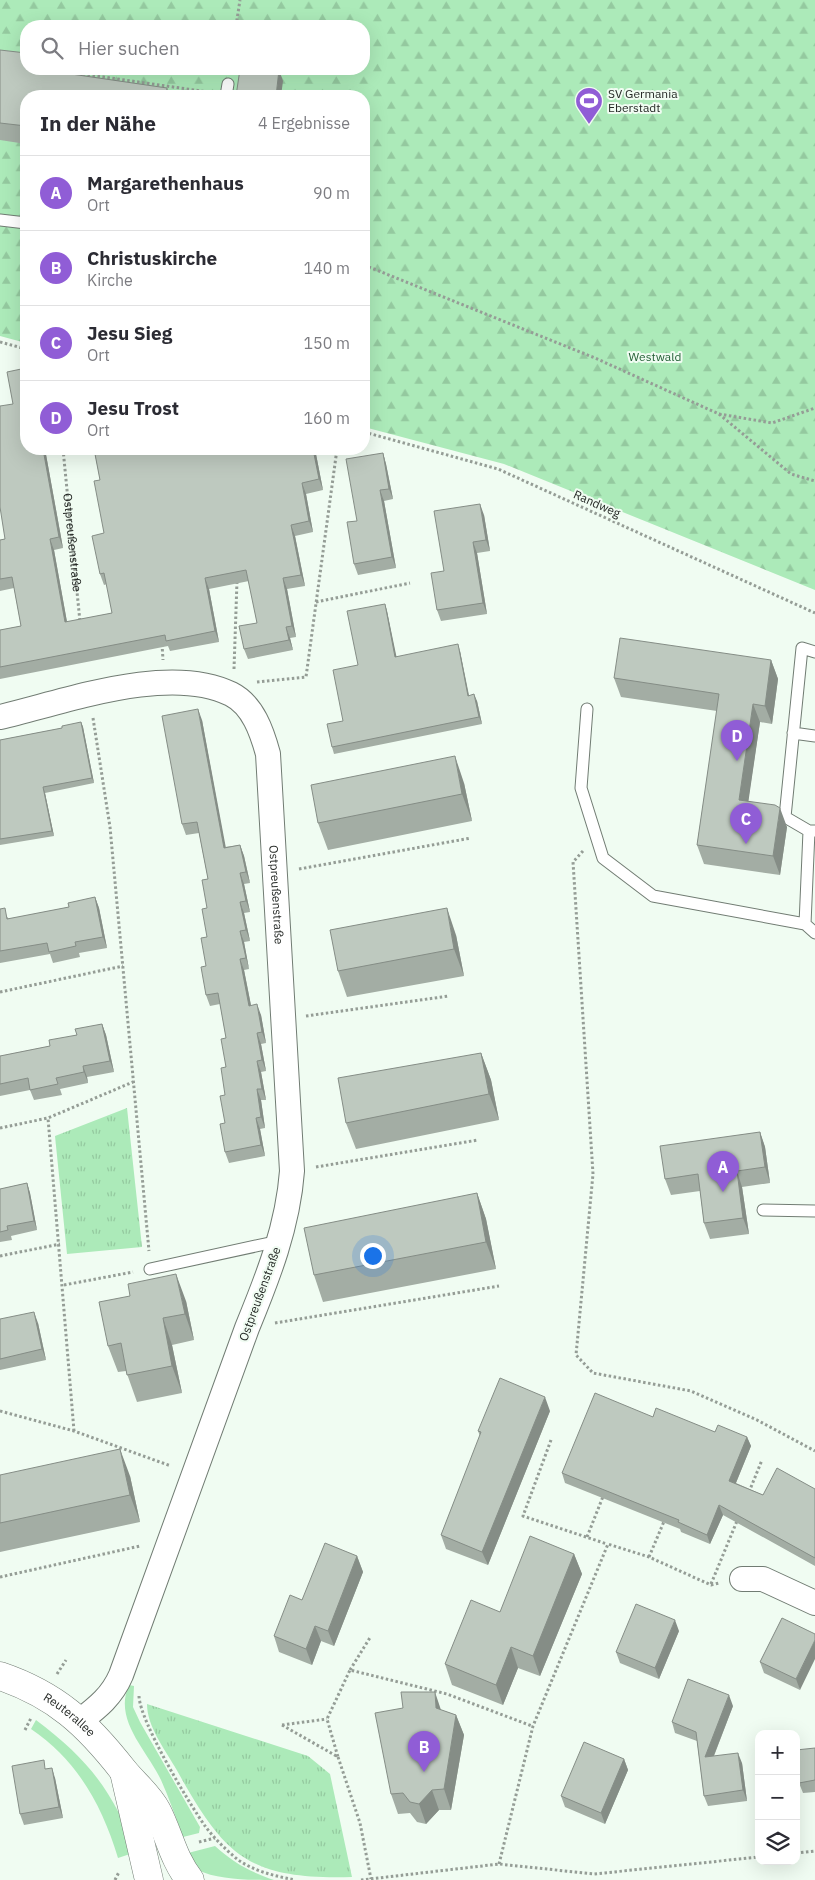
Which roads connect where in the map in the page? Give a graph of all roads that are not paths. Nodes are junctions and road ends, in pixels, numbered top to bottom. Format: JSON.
{"nodes":[{"id":1,"x":0,"y":220,"type":"edge"},
{"id":2,"x":20,"y":222,"type":"edge"},
{"id":3,"x":815,"y":652,"type":"edge"},
{"id":4,"x":586,"y":709,"type":"dead end"},
{"id":5,"x":0,"y":717,"type":"edge"},
{"id":6,"x":793,"y":733,"type":"junction"},
{"id":7,"x":815,"y":736,"type":"edge"},
{"id":8,"x":812,"y":831,"type":"edge"},
{"id":9,"x":805,"y":924,"type":"junction"},
{"id":10,"x":815,"y":933,"type":"edge"},
{"id":11,"x":762,"y":1210,"type":"dead end"},
{"id":12,"x":815,"y":1211,"type":"edge"},
{"id":13,"x":279,"y":1241,"type":"junction"},
{"id":14,"x":150,"y":1269,"type":"road end"},
{"id":15,"x":742,"y":1579,"type":"road end"},
{"id":16,"x":815,"y":1603,"type":"edge"},
{"id":17,"x":0,"y":1676,"type":"edge"},
{"id":18,"x":80,"y":1721,"type":"junction"},
{"id":19,"x":124,"y":1772,"type":"junction"},
{"id":20,"x":148,"y":1880,"type":"edge"},
{"id":21,"x":175,"y":1880,"type":"edge"},
{"id":22,"x":180,"y":1880,"type":"edge"},
{"id":23,"x":190,"y":1880,"type":"edge"}],
"edges":[{"from":1,"to":2,"type":"lane"},
{"from":3,"to":6,"type":"lane"},
{"from":4,"to":9,"type":"lane"},
{"from":5,"to":13,"type":"street","name":"Ostpreußenstraße"},
{"from":6,"to":7,"type":"lane"},
{"from":6,"to":8,"type":"lane"},
{"from":8,"to":9,"type":"lane"},
{"from":9,"to":10,"type":"lane"},
{"from":11,"to":12,"type":"lane"},
{"from":13,"to":14,"type":"lane"},
{"from":13,"to":18,"type":"street","name":"Ostpreußenstraße"},
{"from":15,"to":16,"type":"street"},
{"from":17,"to":18,"type":"street","name":"Reuterallee"},
{"from":18,"to":19,"type":"street","name":"Reuterallee"},
{"from":19,"to":20,"type":"street","name":"Reuterallee"},
{"from":19,"to":23,"type":"street","name":"Reuterallee"},
{"from":21,"to":22,"type":"street"}]}
